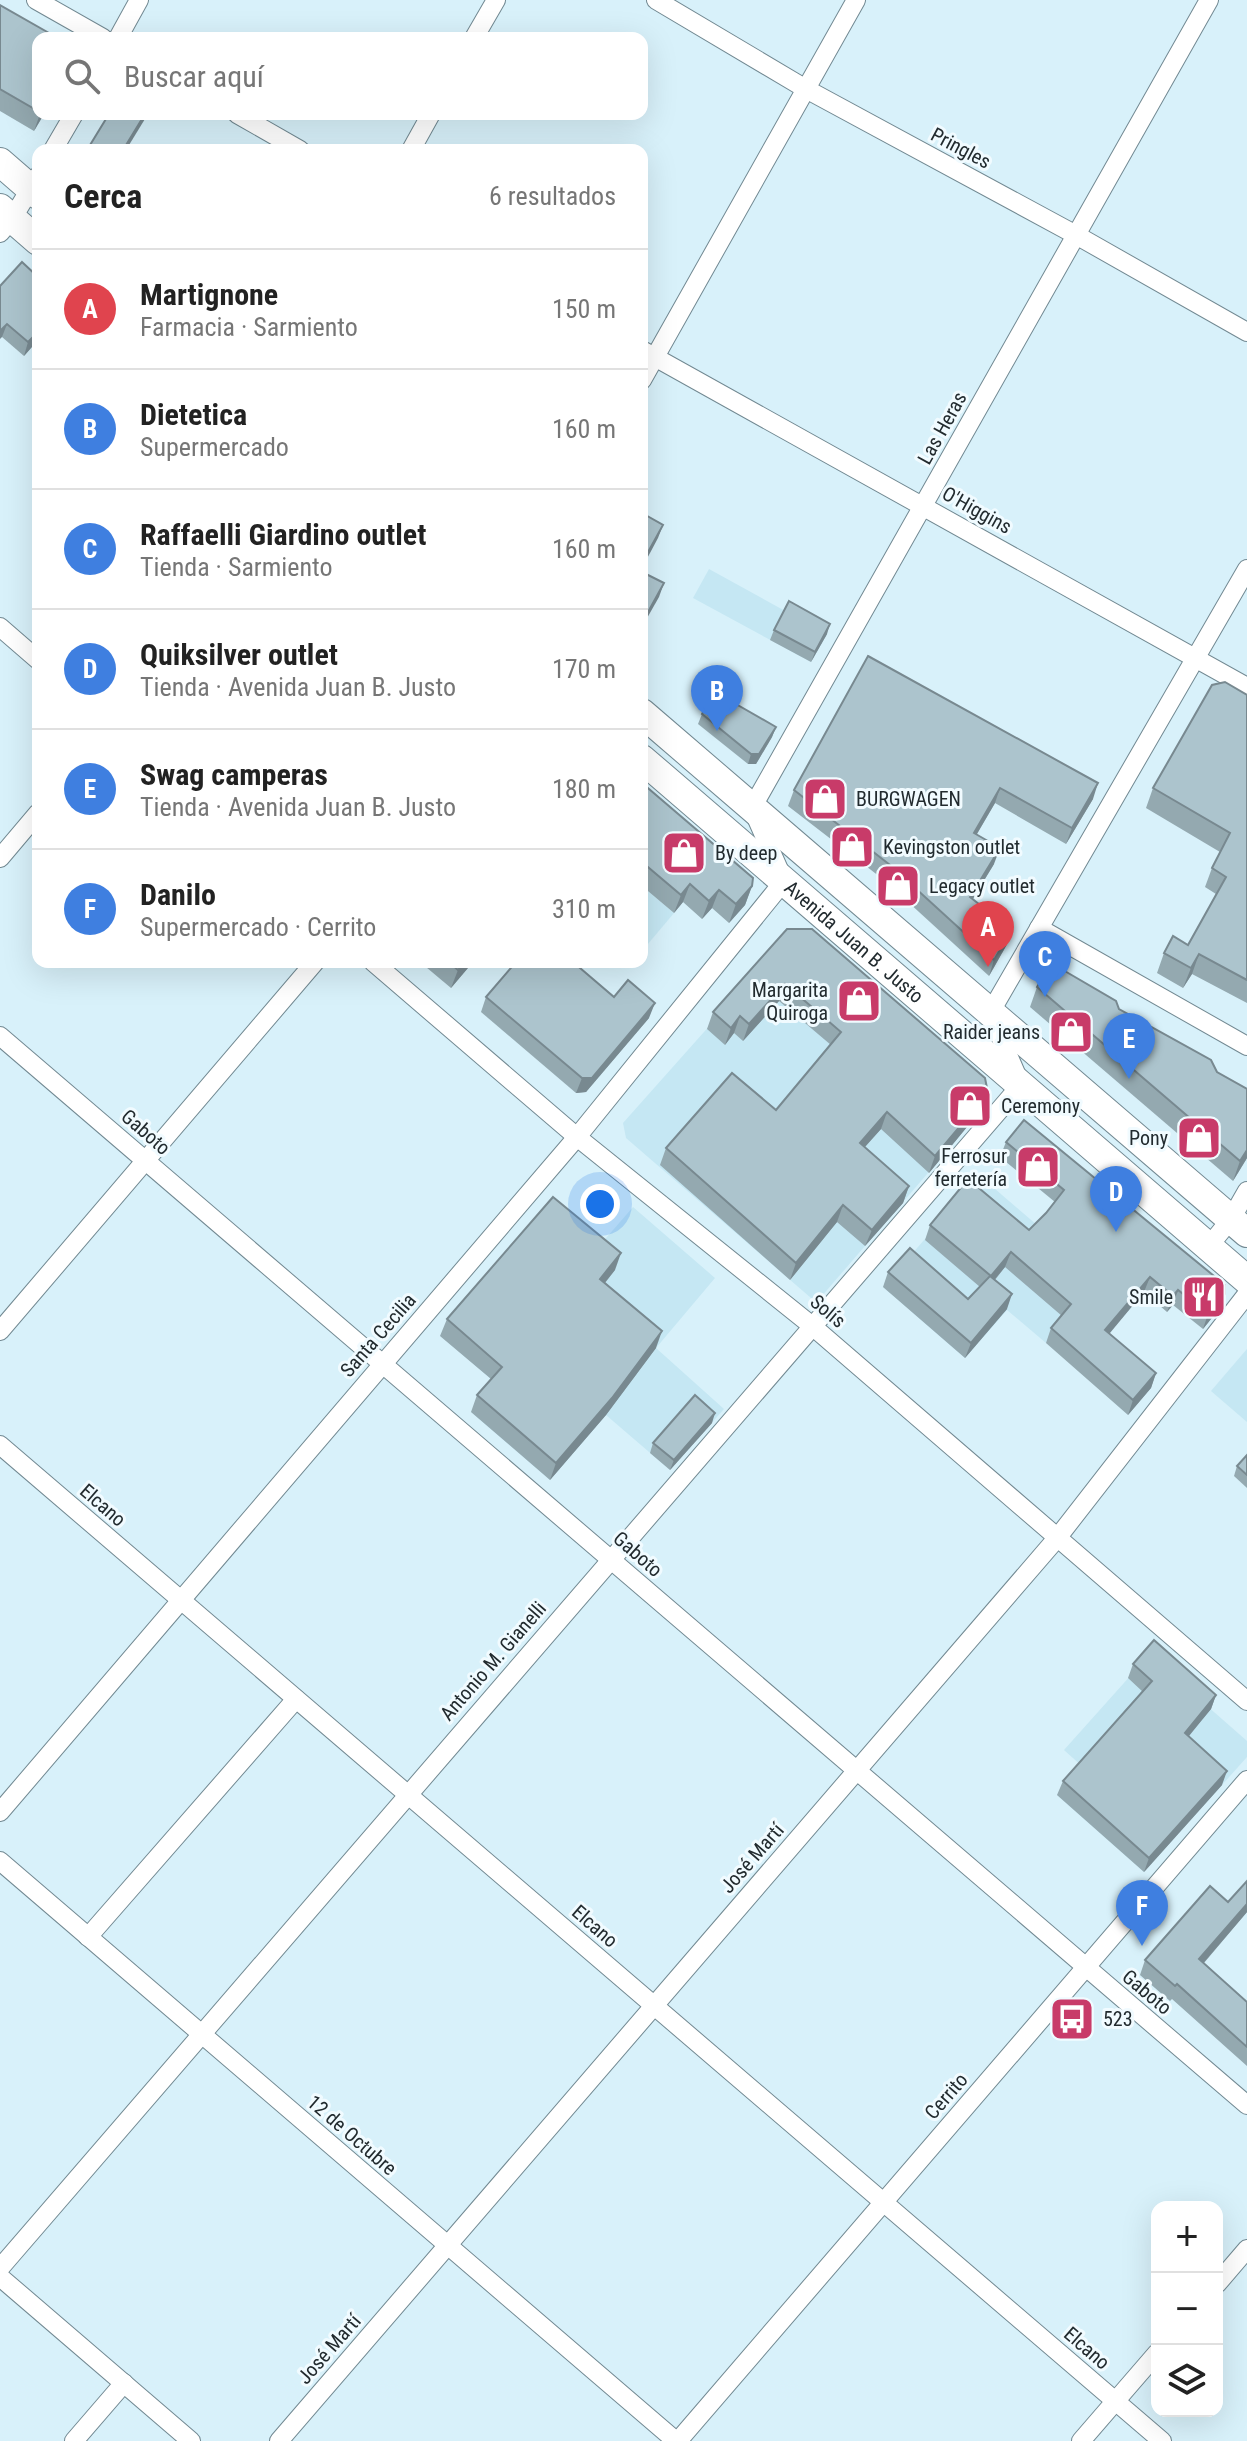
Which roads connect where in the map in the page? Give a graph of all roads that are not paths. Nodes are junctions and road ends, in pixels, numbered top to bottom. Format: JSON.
{"nodes":[{"id":1,"x":36,"y":0,"type":"edge"},
{"id":2,"x":139,"y":0,"type":"edge"},
{"id":3,"x":496,"y":0,"type":"edge"},
{"id":4,"x":656,"y":0,"type":"edge"},
{"id":5,"x":856,"y":0,"type":"edge"},
{"id":6,"x":1209,"y":0,"type":"edge"},
{"id":7,"x":92,"y":32,"type":"edge"},
{"id":8,"x":121,"y":32,"type":"edge"},
{"id":9,"x":477,"y":32,"type":"edge"},
{"id":10,"x":806,"y":89,"type":"junction"},
{"id":11,"x":70,"y":120,"type":"edge"},
{"id":12,"x":248,"y":120,"type":"edge"},
{"id":13,"x":428,"y":120,"type":"edge"},
{"id":14,"x":56,"y":144,"type":"edge"},
{"id":15,"x":290,"y":144,"type":"edge"},
{"id":16,"x":414,"y":144,"type":"edge"},
{"id":17,"x":0,"y":162,"type":"edge"},
{"id":18,"x":32,"y":183,"type":"edge"},
{"id":19,"x":32,"y":190,"type":"edge"},
{"id":20,"x":4,"y":220,"type":"edge"},
{"id":21,"x":1076,"y":235,"type":"junction"},
{"id":22,"x":32,"y":237,"type":"edge"},
{"id":23,"x":1247,"y":332,"type":"edge"},
{"id":24,"x":648,"y":354,"type":"edge"},
{"id":25,"x":923,"y":505,"type":"junction"},
{"id":26,"x":1247,"y":569,"type":"edge"},
{"id":27,"x":0,"y":627,"type":"edge"},
{"id":28,"x":32,"y":655,"type":"edge"},
{"id":29,"x":1197,"y":657,"type":"junction"},
{"id":30,"x":1247,"y":687,"type":"edge"},
{"id":31,"x":648,"y":718,"type":"edge"},
{"id":32,"x":648,"y":764,"type":"edge"},
{"id":33,"x":752,"y":808,"type":"junction"},
{"id":34,"x":32,"y":820,"type":"edge"},
{"id":35,"x":0,"y":858,"type":"edge"},
{"id":36,"x":784,"y":881,"type":"junction"},
{"id":37,"x":1039,"y":928,"type":"junction"},
{"id":38,"x":310,"y":968,"type":"edge"},
{"id":39,"x":380,"y":968,"type":"edge"},
{"id":40,"x":990,"y":1013,"type":"junction"},
{"id":41,"x":0,"y":1036,"type":"edge"},
{"id":42,"x":1247,"y":1046,"type":"edge"},
{"id":43,"x":1021,"y":1085,"type":"junction"},
{"id":44,"x":577,"y":1137,"type":"junction"},
{"id":45,"x":145,"y":1161,"type":"junction"},
{"id":46,"x":1247,"y":1191,"type":"edge"},
{"id":47,"x":1239,"y":1226,"type":"edge"},
{"id":48,"x":1209,"y":1246,"type":"junction"},
{"id":49,"x":1247,"y":1280,"type":"edge"},
{"id":50,"x":1247,"y":1294,"type":"edge"},
{"id":51,"x":811,"y":1325,"type":"junction"},
{"id":52,"x":0,"y":1331,"type":"edge"},
{"id":53,"x":382,"y":1363,"type":"junction"},
{"id":54,"x":0,"y":1445,"type":"edge"},
{"id":55,"x":1058,"y":1537,"type":"junction"},
{"id":56,"x":610,"y":1559,"type":"junction"},
{"id":57,"x":181,"y":1600,"type":"junction"},
{"id":58,"x":296,"y":1699,"type":"junction"},
{"id":59,"x":1247,"y":1701,"type":"edge"},
{"id":60,"x":857,"y":1770,"type":"junction"},
{"id":61,"x":1247,"y":1780,"type":"edge"},
{"id":62,"x":408,"y":1794,"type":"junction"},
{"id":63,"x":0,"y":1812,"type":"edge"},
{"id":64,"x":0,"y":1861,"type":"edge"},
{"id":65,"x":88,"y":1937,"type":"junction"},
{"id":66,"x":1085,"y":1969,"type":"junction"},
{"id":67,"x":654,"y":2005,"type":"junction"},
{"id":68,"x":201,"y":2034,"type":"junction"},
{"id":69,"x":1247,"y":2105,"type":"edge"},
{"id":70,"x":884,"y":2203,"type":"junction"},
{"id":71,"x":448,"y":2245,"type":"junction"},
{"id":72,"x":1247,"y":2249,"type":"edge"},
{"id":73,"x":0,"y":2268,"type":"edge"},
{"id":74,"x":0,"y":2277,"type":"edge"},
{"id":75,"x":1223,"y":2277,"type":"edge"},
{"id":76,"x":1151,"y":2360,"type":"edge"},
{"id":77,"x":124,"y":2383,"type":"junction"},
{"id":78,"x":1116,"y":2401,"type":"junction"},
{"id":79,"x":74,"y":2441,"type":"edge"},
{"id":80,"x":191,"y":2441,"type":"edge"},
{"id":81,"x":279,"y":2441,"type":"edge"},
{"id":82,"x":677,"y":2441,"type":"edge"},
{"id":83,"x":1081,"y":2441,"type":"edge"},
{"id":84,"x":1162,"y":2441,"type":"edge"}],
"edges":[{"from":1,"to":7,"type":"street"},
{"from":2,"to":8,"type":"street"},
{"from":3,"to":9,"type":"street"},
{"from":4,"to":10,"type":"street","name":"Pringles"},
{"from":5,"to":10,"type":"street"},
{"from":6,"to":21,"type":"street","name":"Las Heras"},
{"from":10,"to":21,"type":"street","name":"Pringles"},
{"from":10,"to":24,"type":"street"},
{"from":11,"to":14,"type":"street"},
{"from":12,"to":15,"type":"street"},
{"from":13,"to":16,"type":"street"},
{"from":17,"to":18,"type":"main road"},
{"from":19,"to":20,"type":"street"},
{"from":20,"to":22,"type":"main road"},
{"from":21,"to":23,"type":"street","name":"Pringles"},
{"from":21,"to":25,"type":"street","name":"Las Heras"},
{"from":24,"to":25,"type":"street","name":"O'Higgins"},
{"from":25,"to":29,"type":"street","name":"O'Higgins"},
{"from":25,"to":33,"type":"street","name":"Las Heras"},
{"from":26,"to":29,"type":"street"},
{"from":27,"to":28,"type":"street"},
{"from":29,"to":30,"type":"street","name":"O'Higgins"},
{"from":29,"to":37,"type":"street"},
{"from":31,"to":33,"type":"main road","name":"Avenida Juan B. Justo"},
{"from":32,"to":36,"type":"main road","name":"Avenida Juan B. Justo"},
{"from":33,"to":36,"type":"street"},
{"from":33,"to":40,"type":"main road","name":"Avenida Juan B. Justo"},
{"from":34,"to":35,"type":"street"},
{"from":36,"to":43,"type":"main road","name":"Avenida Juan B. Justo"},
{"from":36,"to":44,"type":"street","name":"Santa Cecilia"},
{"from":37,"to":40,"type":"street"},
{"from":37,"to":42,"type":"street"},
{"from":38,"to":45,"type":"street"},
{"from":39,"to":44,"type":"street","name":"Solís"},
{"from":40,"to":43,"type":"street"},
{"from":40,"to":47,"type":"main road","name":"Avenida Juan B. Justo"},
{"from":41,"to":45,"type":"street","name":"Gaboto"},
{"from":43,"to":48,"type":"main road","name":"Avenida Juan B. Justo"},
{"from":43,"to":51,"type":"street","name":"Antonio M. Gianelli"},
{"from":44,"to":51,"type":"street","name":"Solís"},
{"from":44,"to":53,"type":"street","name":"Santa Cecilia"},
{"from":45,"to":52,"type":"street"},
{"from":45,"to":53,"type":"street","name":"Gaboto"},
{"from":46,"to":47,"type":"street"},
{"from":47,"to":48,"type":"street"},
{"from":48,"to":49,"type":"main road","name":"Avenida Juan B. Justo"},
{"from":50,"to":55,"type":"street","name":"José Martí"},
{"from":51,"to":55,"type":"street","name":"Solís"},
{"from":51,"to":56,"type":"street","name":"Antonio M. Gianelli"},
{"from":53,"to":56,"type":"street","name":"Gaboto"},
{"from":53,"to":57,"type":"street","name":"Santa Cecilia"},
{"from":54,"to":57,"type":"street","name":"Elcano"},
{"from":55,"to":59,"type":"street","name":"Solís"},
{"from":55,"to":60,"type":"street","name":"José Martí"},
{"from":56,"to":60,"type":"street","name":"Gaboto"},
{"from":56,"to":62,"type":"street","name":"Antonio M. Gianelli"},
{"from":57,"to":58,"type":"street","name":"Elcano"},
{"from":57,"to":63,"type":"street","name":"Santa Cecilia"},
{"from":58,"to":62,"type":"street","name":"Elcano"},
{"from":58,"to":65,"type":"street"},
{"from":60,"to":66,"type":"street","name":"Gaboto"},
{"from":60,"to":67,"type":"street","name":"José Martí"},
{"from":61,"to":66,"type":"street","name":"Cerrito"},
{"from":62,"to":67,"type":"street","name":"Elcano"},
{"from":62,"to":68,"type":"street","name":"Antonio M. Gianelli"},
{"from":64,"to":65,"type":"street","name":"12 de Octubre"},
{"from":65,"to":68,"type":"street","name":"12 de Octubre"},
{"from":66,"to":69,"type":"street","name":"Gaboto"},
{"from":66,"to":70,"type":"street","name":"Cerrito"},
{"from":67,"to":70,"type":"street","name":"Elcano"},
{"from":67,"to":71,"type":"street","name":"José Martí"},
{"from":68,"to":71,"type":"street","name":"12 de Octubre"},
{"from":68,"to":73,"type":"street","name":"Antonio M. Gianelli"},
{"from":70,"to":78,"type":"street","name":"Elcano"},
{"from":70,"to":82,"type":"street","name":"Cerrito"},
{"from":71,"to":81,"type":"street","name":"José Martí"},
{"from":71,"to":82,"type":"street","name":"12 de Octubre"},
{"from":72,"to":75,"type":"street"},
{"from":74,"to":77,"type":"street"},
{"from":76,"to":78,"type":"street"},
{"from":77,"to":79,"type":"street"},
{"from":77,"to":80,"type":"street"},
{"from":78,"to":83,"type":"street"},
{"from":78,"to":84,"type":"street","name":"Elcano"}]}
